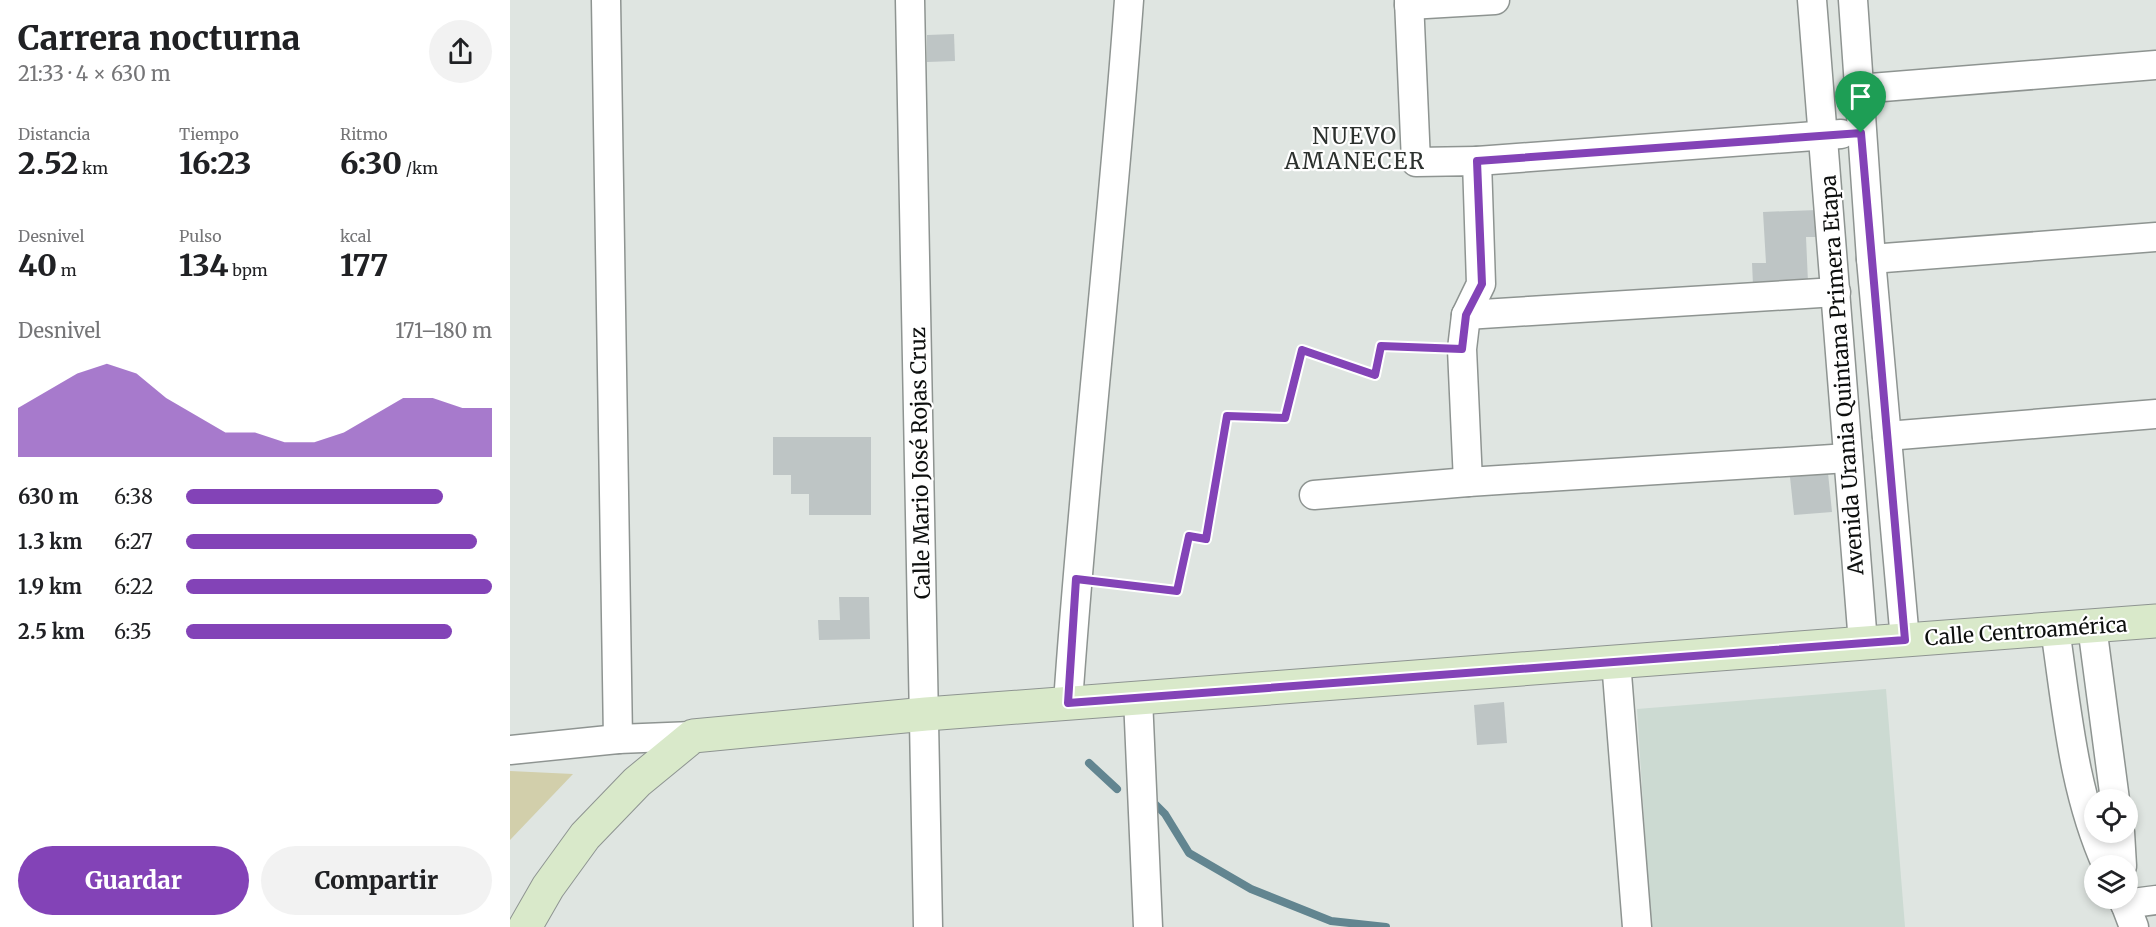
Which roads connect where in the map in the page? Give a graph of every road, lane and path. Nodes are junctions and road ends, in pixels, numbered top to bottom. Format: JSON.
{"nodes":[{"id":1,"x":606,"y":0,"type":"edge"},
{"id":2,"x":910,"y":0,"type":"edge"},
{"id":3,"x":1129,"y":0,"type":"edge"},
{"id":4,"x":1495,"y":0,"type":"edge"},
{"id":5,"x":1812,"y":0,"type":"edge"},
{"id":6,"x":1853,"y":0,"type":"edge"},
{"id":7,"x":1409,"y":3,"type":"edge"},
{"id":8,"x":2156,"y":65,"type":"edge"},
{"id":9,"x":1858,"y":89,"type":"junction"},
{"id":10,"x":1861,"y":133,"type":"junction"},
{"id":11,"x":1824,"y":136,"type":"junction"},
{"id":12,"x":1477,"y":161,"type":"junction"},
{"id":13,"x":2156,"y":237,"type":"edge"},
{"id":14,"x":1871,"y":259,"type":"junction"},
{"id":15,"x":1836,"y":292,"type":"junction"},
{"id":16,"x":1466,"y":315,"type":"junction"},
{"id":17,"x":1462,"y":349,"type":"junction"},
{"id":18,"x":2156,"y":414,"type":"edge"},
{"id":19,"x":1887,"y":435,"type":"junction"},
{"id":20,"x":1848,"y":458,"type":"junction"},
{"id":21,"x":1468,"y":482,"type":"junction"},
{"id":22,"x":1314,"y":495,"type":"dead end"},
{"id":23,"x":1076,"y":579,"type":"junction"},
{"id":24,"x":2156,"y":621,"type":"edge"},
{"id":25,"x":2092,"y":626,"type":"junction"},
{"id":26,"x":2055,"y":629,"type":"junction"},
{"id":27,"x":1905,"y":640,"type":"junction"},
{"id":28,"x":1863,"y":643,"type":"junction"},
{"id":29,"x":1616,"y":662,"type":"junction"},
{"id":30,"x":1138,"y":698,"type":"junction"},
{"id":31,"x":1068,"y":703,"type":"junction"},
{"id":32,"x":926,"y":714,"type":"junction"},
{"id":33,"x":693,"y":736,"type":"junction"},
{"id":34,"x":618,"y":739,"type":"junction"},
{"id":35,"x":510,"y":750,"type":"edge"},
{"id":36,"x":2108,"y":756,"type":"junction"},
{"id":37,"x":2075,"y":764,"type":"junction"},
{"id":38,"x":2113,"y":789,"type":"edge"},
{"id":39,"x":2102,"y":855,"type":"edge"},
{"id":40,"x":2156,"y":900,"type":"edge"},
{"id":41,"x":2138,"y":904,"type":"edge"},
{"id":42,"x":525,"y":927,"type":"edge"},
{"id":43,"x":928,"y":927,"type":"edge"},
{"id":44,"x":1148,"y":927,"type":"edge"},
{"id":45,"x":1637,"y":927,"type":"edge"}],
"edges":[{"from":1,"to":34,"type":"street"},
{"from":2,"to":32,"type":"street","name":"Calle Mario José Rojas Cruz"},
{"from":3,"to":23,"type":"street"},
{"from":4,"to":7,"type":"street"},
{"from":5,"to":11,"type":"street","name":"Avenida Urania Quintana Primera Etapa"},
{"from":6,"to":9,"type":"street","name":"Avenida Urania Quintana Primera Etapa"},
{"from":7,"to":12,"type":"street"},
{"from":8,"to":9,"type":"street"},
{"from":9,"to":10,"type":"street","name":"Avenida Urania Quintana Primera Etapa"},
{"from":10,"to":11,"type":"street"},
{"from":10,"to":14,"type":"street","name":"Avenida Urania Quintana Primera Etapa"},
{"from":11,"to":12,"type":"street"},
{"from":11,"to":15,"type":"street","name":"Avenida Urania Quintana Primera Etapa"},
{"from":12,"to":16,"type":"street"},
{"from":13,"to":14,"type":"street"},
{"from":14,"to":19,"type":"street","name":"Avenida Urania Quintana Primera Etapa"},
{"from":15,"to":16,"type":"street"},
{"from":15,"to":20,"type":"street","name":"Avenida Urania Quintana Primera Etapa"},
{"from":16,"to":17,"type":"street"},
{"from":17,"to":21,"type":"street"},
{"from":17,"to":23,"type":"path"},
{"from":18,"to":19,"type":"street"},
{"from":19,"to":27,"type":"street","name":"Avenida Urania Quintana Primera Etapa"},
{"from":20,"to":21,"type":"street"},
{"from":20,"to":28,"type":"street","name":"Avenida Urania Quintana Primera Etapa"},
{"from":21,"to":22,"type":"street"},
{"from":23,"to":31,"type":"street"},
{"from":24,"to":25,"type":"main road","name":"Calle Centroamérica"},
{"from":25,"to":26,"type":"main road","name":"Calle Centroamérica"},
{"from":25,"to":36,"type":"street"},
{"from":26,"to":27,"type":"main road","name":"Calle Centroamérica"},
{"from":26,"to":37,"type":"street"},
{"from":27,"to":28,"type":"main road","name":"Calle Centroamérica"},
{"from":28,"to":29,"type":"main road","name":"Calle Centroamérica"},
{"from":29,"to":30,"type":"main road","name":"Calle Centroamérica"},
{"from":29,"to":45,"type":"street"},
{"from":30,"to":31,"type":"main road","name":"Calle Centroamérica"},
{"from":30,"to":44,"type":"street"},
{"from":31,"to":32,"type":"main road","name":"Calle Centroamérica"},
{"from":32,"to":33,"type":"main road","name":"Calle Centroamérica"},
{"from":32,"to":43,"type":"street","name":"Calle Mario José Rojas Cruz"},
{"from":33,"to":34,"type":"street"},
{"from":33,"to":42,"type":"main road"},
{"from":34,"to":35,"type":"street"},
{"from":36,"to":37,"type":"street"},
{"from":36,"to":38,"type":"street"},
{"from":37,"to":39,"type":"street"},
{"from":40,"to":41,"type":"street"}]}
